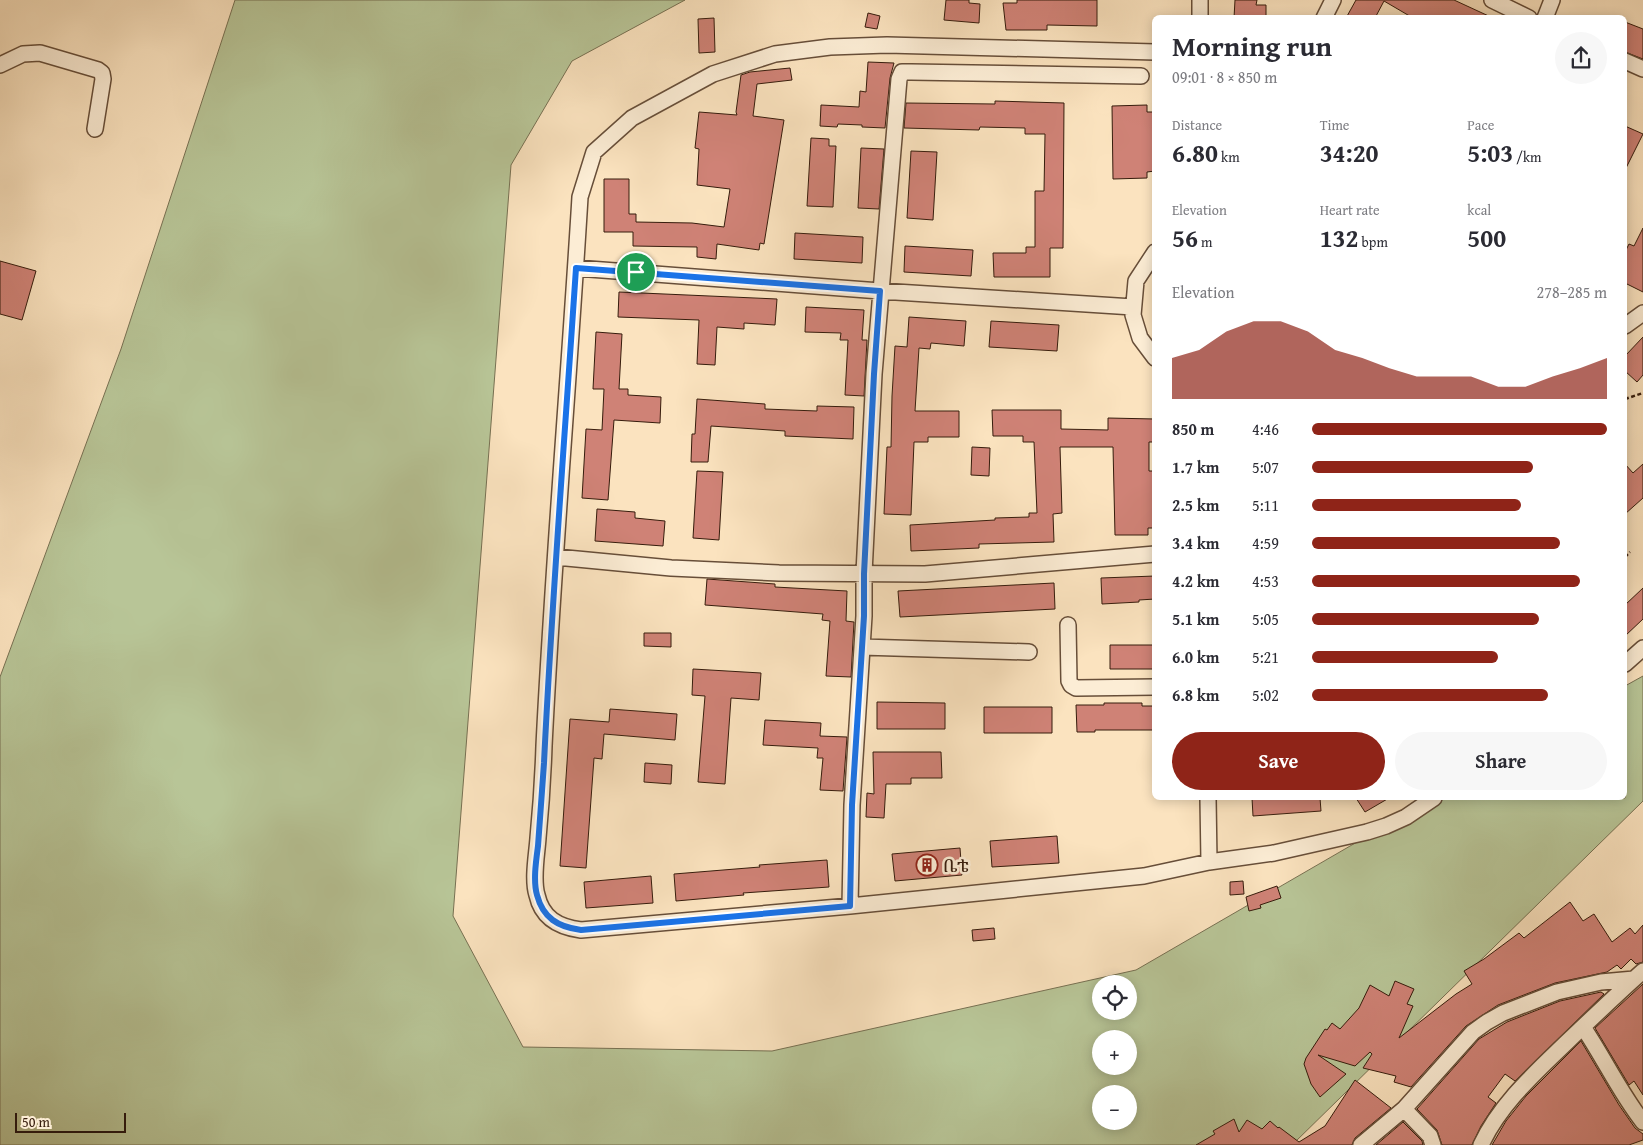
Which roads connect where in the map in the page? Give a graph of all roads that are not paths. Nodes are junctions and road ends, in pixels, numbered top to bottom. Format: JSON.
{"nodes":[{"id":1,"x":1200,"y":0,"type":"edge"},
{"id":2,"x":1333,"y":0,"type":"edge"},
{"id":3,"x":1492,"y":0,"type":"edge"},
{"id":4,"x":1552,"y":0,"type":"edge"},
{"id":5,"x":1200,"y":15,"type":"edge"},
{"id":6,"x":1326,"y":15,"type":"edge"},
{"id":7,"x":1523,"y":15,"type":"edge"},
{"id":8,"x":1547,"y":15,"type":"edge"},
{"id":9,"x":1090,"y":50,"type":"junction"},
{"id":10,"x":1152,"y":52,"type":"edge"},
{"id":11,"x":1627,"y":62,"type":"edge"},
{"id":12,"x":0,"y":65,"type":"edge"},
{"id":13,"x":1643,"y":69,"type":"edge"},
{"id":14,"x":1090,"y":75,"type":"junction"},
{"id":15,"x":1141,"y":76,"type":"dead end"},
{"id":16,"x":95,"y":129,"type":"dead end"},
{"id":17,"x":1152,"y":257,"type":"edge"},
{"id":18,"x":576,"y":268,"type":"junction"},
{"id":19,"x":880,"y":291,"type":"junction"},
{"id":20,"x":1134,"y":307,"type":"junction"},
{"id":21,"x":1643,"y":313,"type":"edge"},
{"id":22,"x":1627,"y":325,"type":"edge"},
{"id":23,"x":1152,"y":354,"type":"edge"},
{"id":24,"x":1152,"y":554,"type":"edge"},
{"id":25,"x":556,"y":556,"type":"junction"},
{"id":26,"x":864,"y":574,"type":"junction"},
{"id":27,"x":1068,"y":625,"type":"dead end"},
{"id":28,"x":862,"y":648,"type":"junction"},
{"id":29,"x":1643,"y":648,"type":"edge"},
{"id":30,"x":1029,"y":652,"type":"dead end"},
{"id":31,"x":1627,"y":662,"type":"edge"},
{"id":32,"x":1152,"y":687,"type":"edge"},
{"id":33,"x":1208,"y":800,"type":"edge"},
{"id":34,"x":1431,"y":800,"type":"edge"},
{"id":35,"x":1209,"y":862,"type":"junction"},
{"id":36,"x":850,"y":906,"type":"junction"},
{"id":37,"x":1638,"y":975,"type":"edge"},
{"id":38,"x":1583,"y":1027,"type":"junction"},
{"id":39,"x":1404,"y":1110,"type":"junction"},
{"id":40,"x":1643,"y":1122,"type":"edge"},
{"id":41,"x":1361,"y":1145,"type":"edge"},
{"id":42,"x":1433,"y":1145,"type":"edge"},
{"id":43,"x":1481,"y":1145,"type":"edge"}],
"edges":[{"from":1,"to":5,"type":"street"},
{"from":2,"to":6,"type":"street"},
{"from":3,"to":7,"type":"street"},
{"from":4,"to":8,"type":"street"},
{"from":9,"to":10,"type":"street"},
{"from":9,"to":14,"type":"street"},
{"from":9,"to":18,"type":"street"},
{"from":11,"to":13,"type":"street"},
{"from":12,"to":16,"type":"street"},
{"from":14,"to":15,"type":"street"},
{"from":14,"to":19,"type":"street"},
{"from":17,"to":20,"type":"street"},
{"from":18,"to":19,"type":"street"},
{"from":18,"to":25,"type":"street"},
{"from":19,"to":20,"type":"street"},
{"from":19,"to":26,"type":"street"},
{"from":20,"to":23,"type":"street"},
{"from":21,"to":22,"type":"street"},
{"from":24,"to":26,"type":"street"},
{"from":25,"to":26,"type":"street"},
{"from":25,"to":36,"type":"street"},
{"from":26,"to":28,"type":"street"},
{"from":27,"to":32,"type":"street"},
{"from":28,"to":30,"type":"street"},
{"from":28,"to":36,"type":"street"},
{"from":29,"to":31,"type":"street"},
{"from":33,"to":35,"type":"street"},
{"from":34,"to":35,"type":"street"},
{"from":35,"to":36,"type":"street"},
{"from":37,"to":38,"type":"street"},
{"from":37,"to":39,"type":"street"},
{"from":38,"to":40,"type":"street"},
{"from":38,"to":43,"type":"street"},
{"from":39,"to":41,"type":"street"},
{"from":39,"to":42,"type":"street"}]}
